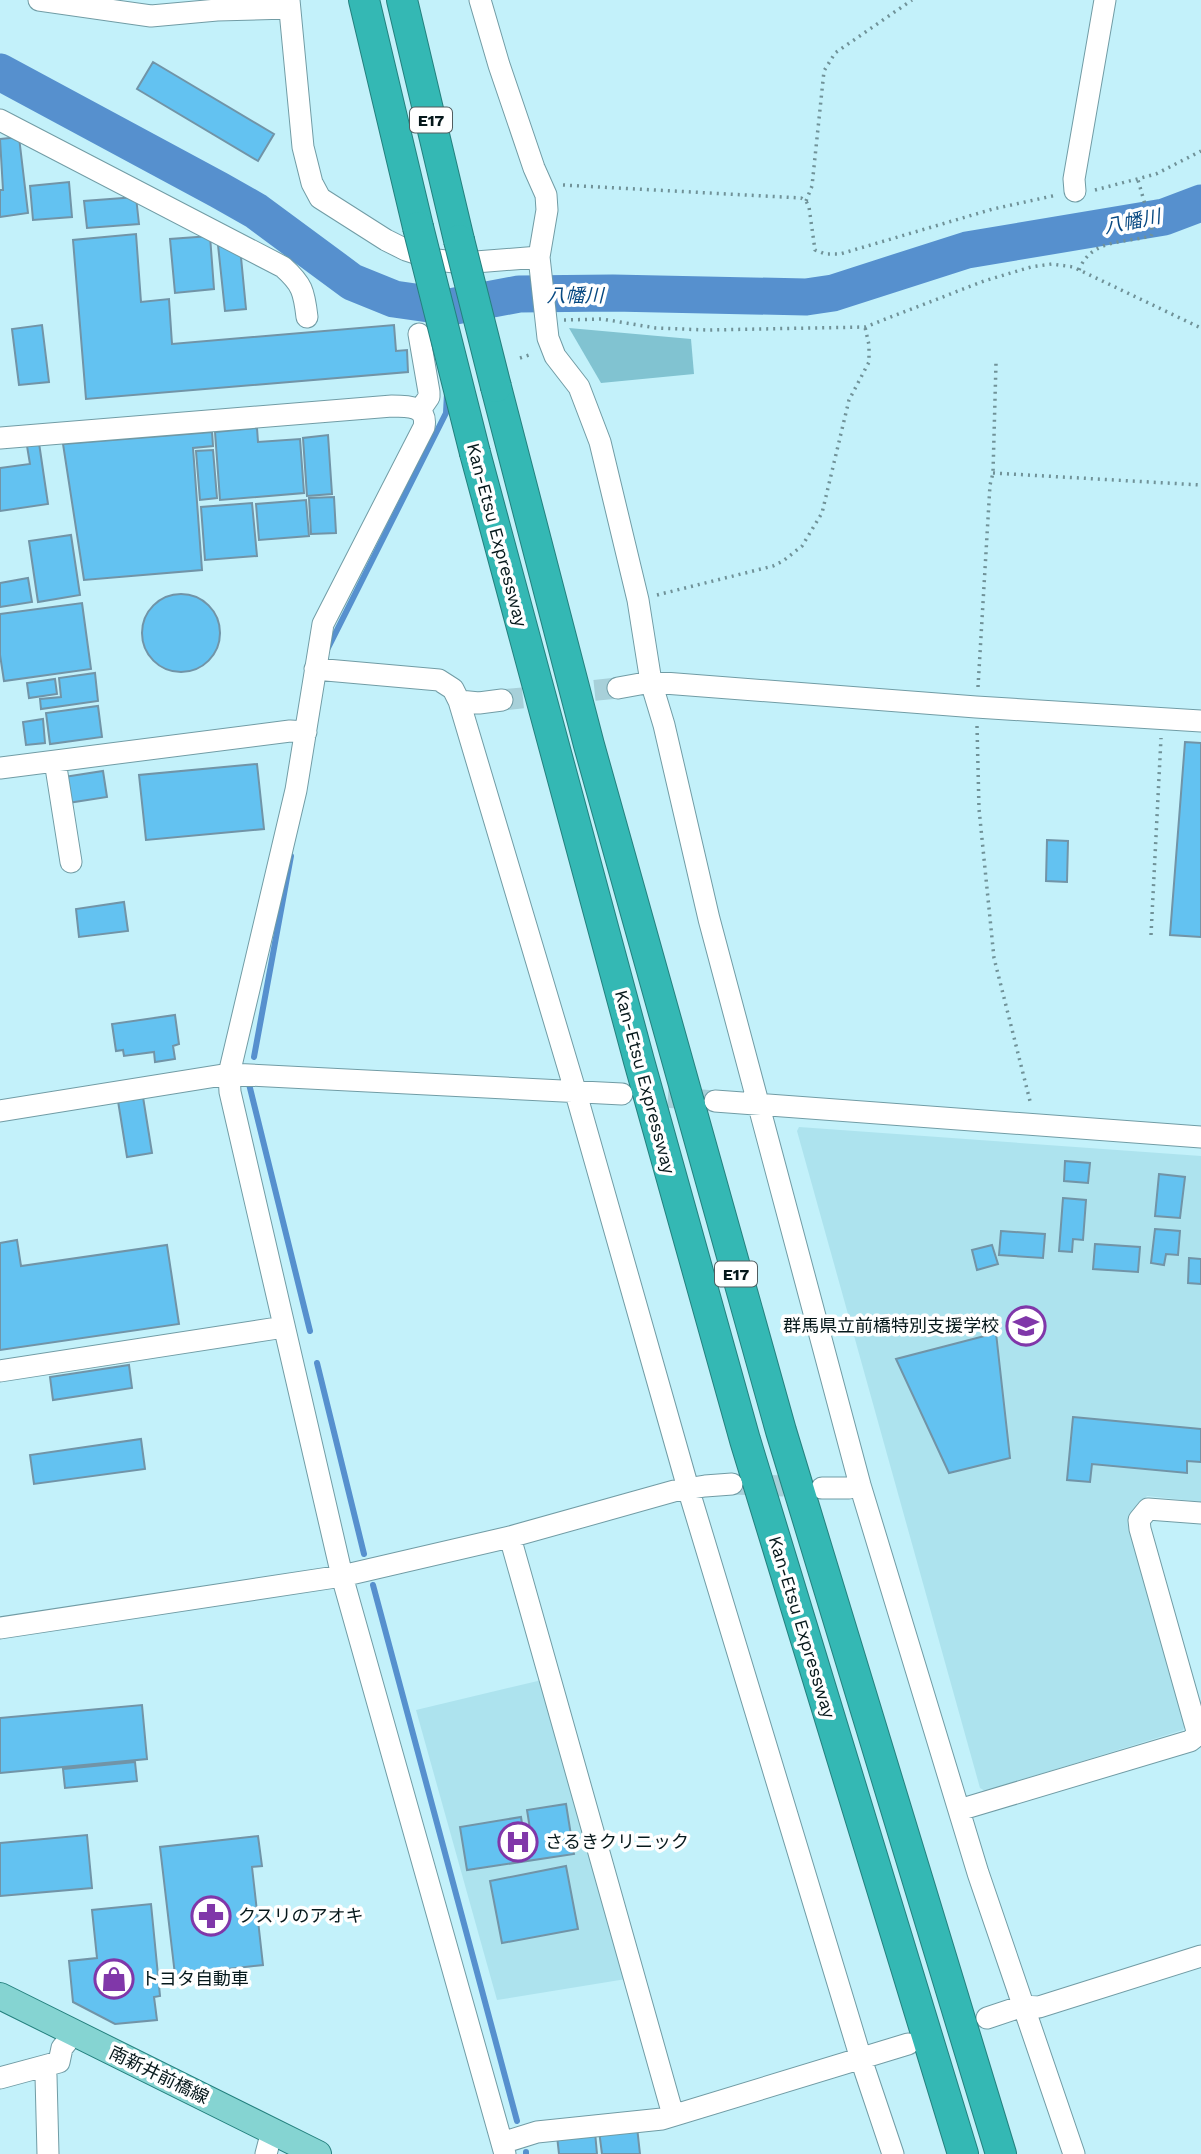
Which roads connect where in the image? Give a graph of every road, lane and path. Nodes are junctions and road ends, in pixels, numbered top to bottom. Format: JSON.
{"nodes":[{"id":1,"x":39,"y":0,"type":"edge"},
{"id":2,"x":364,"y":0,"type":"edge"},
{"id":3,"x":402,"y":0,"type":"edge"},
{"id":4,"x":480,"y":0,"type":"edge"},
{"id":5,"x":912,"y":0,"type":"edge"},
{"id":6,"x":1104,"y":0,"type":"edge"},
{"id":7,"x":289,"y":4,"type":"edge"},
{"id":8,"x":0,"y":120,"type":"edge"},
{"id":9,"x":1201,"y":151,"type":"edge"},
{"id":10,"x":1138,"y":180,"type":"junction"},
{"id":11,"x":545,"y":189,"type":"junction"},
{"id":12,"x":1075,"y":191,"type":"junction"},
{"id":13,"x":806,"y":201,"type":"junction"},
{"id":14,"x":540,"y":263,"type":"junction"},
{"id":15,"x":1079,"y":270,"type":"junction"},
{"id":16,"x":307,"y":317,"type":"dead end"},
{"id":17,"x":544,"y":317,"type":"junction"},
{"id":18,"x":865,"y":327,"type":"junction"},
{"id":19,"x":1201,"y":328,"type":"edge"},
{"id":20,"x":419,"y":334,"type":"dead end"},
{"id":21,"x":996,"y":363,"type":"dead end"},
{"id":22,"x":416,"y":408,"type":"junction"},
{"id":23,"x":0,"y":438,"type":"edge"},
{"id":24,"x":993,"y":473,"type":"junction"},
{"id":25,"x":1201,"y":485,"type":"edge"},
{"id":26,"x":638,"y":600,"type":"junction"},
{"id":27,"x":315,"y":669,"type":"junction"},
{"id":28,"x":651,"y":682,"type":"junction"},
{"id":29,"x":618,"y":688,"type":"tunnel mouth"},
{"id":30,"x":502,"y":700,"type":"tunnel mouth"},
{"id":31,"x":459,"y":701,"type":"junction"},
{"id":32,"x":976,"y":706,"type":"junction"},
{"id":33,"x":1162,"y":718,"type":"junction"},
{"id":34,"x":1201,"y":721,"type":"edge"},
{"id":35,"x":306,"y":732,"type":"junction"},
{"id":36,"x":55,"y":761,"type":"junction"},
{"id":37,"x":0,"y":766,"type":"edge"},
{"id":38,"x":71,"y":862,"type":"dead end"},
{"id":39,"x":1151,"y":935,"type":"dead end"},
{"id":40,"x":229,"y":1074,"type":"junction"},
{"id":41,"x":575,"y":1090,"type":"junction"},
{"id":42,"x":622,"y":1094,"type":"tunnel mouth"},
{"id":43,"x":715,"y":1101,"type":"tunnel mouth"},
{"id":44,"x":758,"y":1104,"type":"junction"},
{"id":45,"x":0,"y":1111,"type":"edge"},
{"id":46,"x":1034,"y":1124,"type":"junction"},
{"id":47,"x":1201,"y":1137,"type":"edge"},
{"id":48,"x":284,"y":1327,"type":"junction"},
{"id":49,"x":0,"y":1371,"type":"edge"},
{"id":50,"x":732,"y":1484,"type":"tunnel mouth"},
{"id":51,"x":860,"y":1485,"type":"junction"},
{"id":52,"x":688,"y":1488,"type":"junction"},
{"id":53,"x":822,"y":1488,"type":"tunnel mouth"},
{"id":54,"x":1201,"y":1513,"type":"edge"},
{"id":55,"x":510,"y":1537,"type":"junction"},
{"id":56,"x":342,"y":1576,"type":"junction"},
{"id":57,"x":0,"y":1628,"type":"edge"},
{"id":58,"x":959,"y":1810,"type":"junction"},
{"id":59,"x":1201,"y":1956,"type":"edge"},
{"id":60,"x":0,"y":1996,"type":"edge"},
{"id":61,"x":1023,"y":2006,"type":"junction"},
{"id":62,"x":987,"y":2018,"type":"dead end"},
{"id":63,"x":74,"y":2033,"type":"junction"},
{"id":64,"x":908,"y":2044,"type":"dead end"},
{"id":65,"x":861,"y":2059,"type":"junction"},
{"id":66,"x":44,"y":2067,"type":"junction"},
{"id":67,"x":0,"y":2078,"type":"edge"},
{"id":68,"x":673,"y":2115,"type":"junction"},
{"id":69,"x":269,"y":2143,"type":"edge"},
{"id":70,"x":504,"y":2148,"type":"edge"},
{"id":71,"x":48,"y":2154,"type":"edge"},
{"id":72,"x":318,"y":2154,"type":"edge"},
{"id":73,"x":893,"y":2154,"type":"edge"},
{"id":74,"x":963,"y":2154,"type":"edge"},
{"id":75,"x":1001,"y":2154,"type":"edge"},
{"id":76,"x":1074,"y":2154,"type":"edge"}],
"edges":[{"from":1,"to":7,"type":"street"},
{"from":2,"to":74,"type":"highway","name":"Kan-Etsu Expressway","number":"E17","bridge":true},
{"from":3,"to":75,"type":"highway","name":"Kan-Etsu Expressway","number":"E17","bridge":true},
{"from":4,"to":11,"type":"street"},
{"from":5,"to":13,"type":"path"},
{"from":6,"to":12,"type":"street"},
{"from":7,"to":14,"type":"street"},
{"from":8,"to":16,"type":"street"},
{"from":9,"to":10,"type":"path"},
{"from":10,"to":12,"type":"path"},
{"from":10,"to":15,"type":"path"},
{"from":11,"to":13,"type":"path"},
{"from":11,"to":14,"type":"street"},
{"from":12,"to":13,"type":"path"},
{"from":14,"to":17,"type":"street"},
{"from":15,"to":18,"type":"path"},
{"from":15,"to":19,"type":"path"},
{"from":17,"to":18,"type":"path"},
{"from":17,"to":26,"type":"street"},
{"from":18,"to":26,"type":"path"},
{"from":20,"to":22,"type":"street"},
{"from":21,"to":24,"type":"path"},
{"from":22,"to":23,"type":"street"},
{"from":22,"to":27,"type":"street"},
{"from":24,"to":25,"type":"path"},
{"from":24,"to":32,"type":"path"},
{"from":26,"to":28,"type":"street"},
{"from":27,"to":31,"type":"street"},
{"from":27,"to":35,"type":"street"},
{"from":28,"to":29,"type":"street"},
{"from":28,"to":32,"type":"street"},
{"from":28,"to":44,"type":"street"},
{"from":30,"to":31,"type":"street"},
{"from":31,"to":41,"type":"street"},
{"from":32,"to":33,"type":"street"},
{"from":32,"to":46,"type":"path"},
{"from":33,"to":34,"type":"street"},
{"from":33,"to":39,"type":"path"},
{"from":35,"to":36,"type":"street"},
{"from":35,"to":40,"type":"street"},
{"from":36,"to":37,"type":"street"},
{"from":36,"to":38,"type":"street"},
{"from":40,"to":41,"type":"street"},
{"from":40,"to":45,"type":"street"},
{"from":40,"to":48,"type":"street"},
{"from":41,"to":42,"type":"street"},
{"from":41,"to":52,"type":"street"},
{"from":43,"to":44,"type":"street"},
{"from":44,"to":46,"type":"street"},
{"from":44,"to":51,"type":"street"},
{"from":46,"to":47,"type":"street"},
{"from":48,"to":49,"type":"street"},
{"from":48,"to":56,"type":"street"},
{"from":50,"to":52,"type":"street"},
{"from":51,"to":53,"type":"street"},
{"from":51,"to":58,"type":"street"},
{"from":52,"to":55,"type":"street"},
{"from":52,"to":65,"type":"street"},
{"from":54,"to":58,"type":"street"},
{"from":55,"to":56,"type":"street"},
{"from":55,"to":68,"type":"street"},
{"from":56,"to":57,"type":"street"},
{"from":56,"to":70,"type":"street"},
{"from":58,"to":61,"type":"street"},
{"from":59,"to":61,"type":"street"},
{"from":60,"to":63,"type":"main road","name":"南新井前橋線"},
{"from":61,"to":62,"type":"street"},
{"from":61,"to":76,"type":"street"},
{"from":63,"to":66,"type":"street"},
{"from":63,"to":69,"type":"main road","name":"南新井前橋線"},
{"from":64,"to":65,"type":"street"},
{"from":65,"to":68,"type":"street"},
{"from":65,"to":73,"type":"street"},
{"from":66,"to":67,"type":"street"},
{"from":66,"to":71,"type":"street"},
{"from":68,"to":70,"type":"street"},
{"from":69,"to":72,"type":"main road","name":"南新井前橋線"}]}
